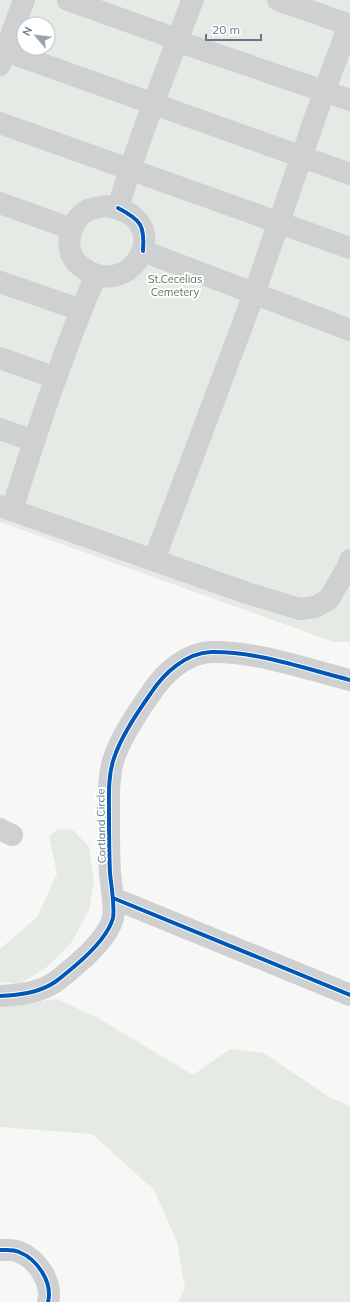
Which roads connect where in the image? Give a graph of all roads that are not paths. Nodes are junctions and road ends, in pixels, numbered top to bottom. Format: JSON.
{"nodes":[{"id":1,"x":24,"y":0,"type":"edge"},
{"id":2,"x":68,"y":0,"type":"edge"},
{"id":3,"x":193,"y":0,"type":"edge"},
{"id":4,"x":278,"y":0,"type":"edge"},
{"id":5,"x":349,"y":25,"type":"edge"},
{"id":6,"x":177,"y":41,"type":"junction"},
{"id":7,"x":2,"y":55,"type":"edge"},
{"id":8,"x":324,"y":92,"type":"junction"},
{"id":9,"x":350,"y":100,"type":"edge"},
{"id":10,"x":153,"y":103,"type":"junction"},
{"id":11,"x":0,"y":123,"type":"edge"},
{"id":12,"x":302,"y":156,"type":"junction"},
{"id":13,"x":129,"y":170,"type":"junction"},
{"id":14,"x":350,"y":174,"type":"edge"},
{"id":15,"x":0,"y":203,"type":"edge"},
{"id":16,"x":118,"y":208,"type":"junction"},
{"id":17,"x":278,"y":223,"type":"junction"},
{"id":18,"x":72,"y":229,"type":"junction"},
{"id":19,"x":350,"y":248,"type":"edge"},
{"id":20,"x":143,"y":251,"type":"junction"},
{"id":21,"x":96,"y":275,"type":"junction"},
{"id":22,"x":0,"y":282,"type":"edge"},
{"id":23,"x":254,"y":294,"type":"junction"},
{"id":24,"x":80,"y":310,"type":"junction"},
{"id":25,"x":350,"y":330,"type":"edge"},
{"id":26,"x":0,"y":358,"type":"edge"},
{"id":27,"x":56,"y":378,"type":"junction"},
{"id":28,"x":0,"y":428,"type":"edge"},
{"id":29,"x":34,"y":441,"type":"junction"},
{"id":30,"x":6,"y":508,"type":"edge"},
{"id":31,"x":154,"y":560,"type":"junction"},
{"id":32,"x":350,"y":560,"type":"edge"},
{"id":33,"x":350,"y":680,"type":"edge"},
{"id":34,"x":113,"y":898,"type":"junction"},
{"id":35,"x":350,"y":995,"type":"edge"},
{"id":36,"x":0,"y":996,"type":"edge"},
{"id":37,"x":0,"y":1250,"type":"edge"},
{"id":38,"x":48,"y":1302,"type":"edge"}],
"edges":[{"from":1,"to":7,"type":"street"},
{"from":2,"to":6,"type":"street"},
{"from":3,"to":6,"type":"street"},
{"from":4,"to":5,"type":"street"},
{"from":5,"to":8,"type":"street"},
{"from":6,"to":8,"type":"street"},
{"from":6,"to":10,"type":"street"},
{"from":7,"to":10,"type":"street"},
{"from":8,"to":9,"type":"street"},
{"from":8,"to":12,"type":"street"},
{"from":10,"to":12,"type":"street"},
{"from":10,"to":13,"type":"street"},
{"from":11,"to":13,"type":"street"},
{"from":12,"to":14,"type":"street"},
{"from":12,"to":17,"type":"street"},
{"from":13,"to":16,"type":"street"},
{"from":13,"to":17,"type":"street"},
{"from":15,"to":18,"type":"street"},
{"from":16,"to":18,"type":"street"},
{"from":16,"to":20,"type":"street"},
{"from":17,"to":19,"type":"street"},
{"from":17,"to":23,"type":"street"},
{"from":18,"to":21,"type":"street"},
{"from":20,"to":21,"type":"street"},
{"from":20,"to":23,"type":"street"},
{"from":21,"to":24,"type":"street"},
{"from":22,"to":24,"type":"street"},
{"from":23,"to":25,"type":"street"},
{"from":23,"to":31,"type":"street"},
{"from":24,"to":27,"type":"street"},
{"from":26,"to":27,"type":"street"},
{"from":27,"to":29,"type":"street"},
{"from":28,"to":29,"type":"street"},
{"from":29,"to":30,"type":"street"},
{"from":30,"to":31,"type":"street"},
{"from":31,"to":32,"type":"street"},
{"from":33,"to":34,"type":"street","name":"Cortland Circle"},
{"from":34,"to":35,"type":"street"},
{"from":34,"to":36,"type":"street","name":"Cortland Circle"},
{"from":37,"to":38,"type":"street"}]}
